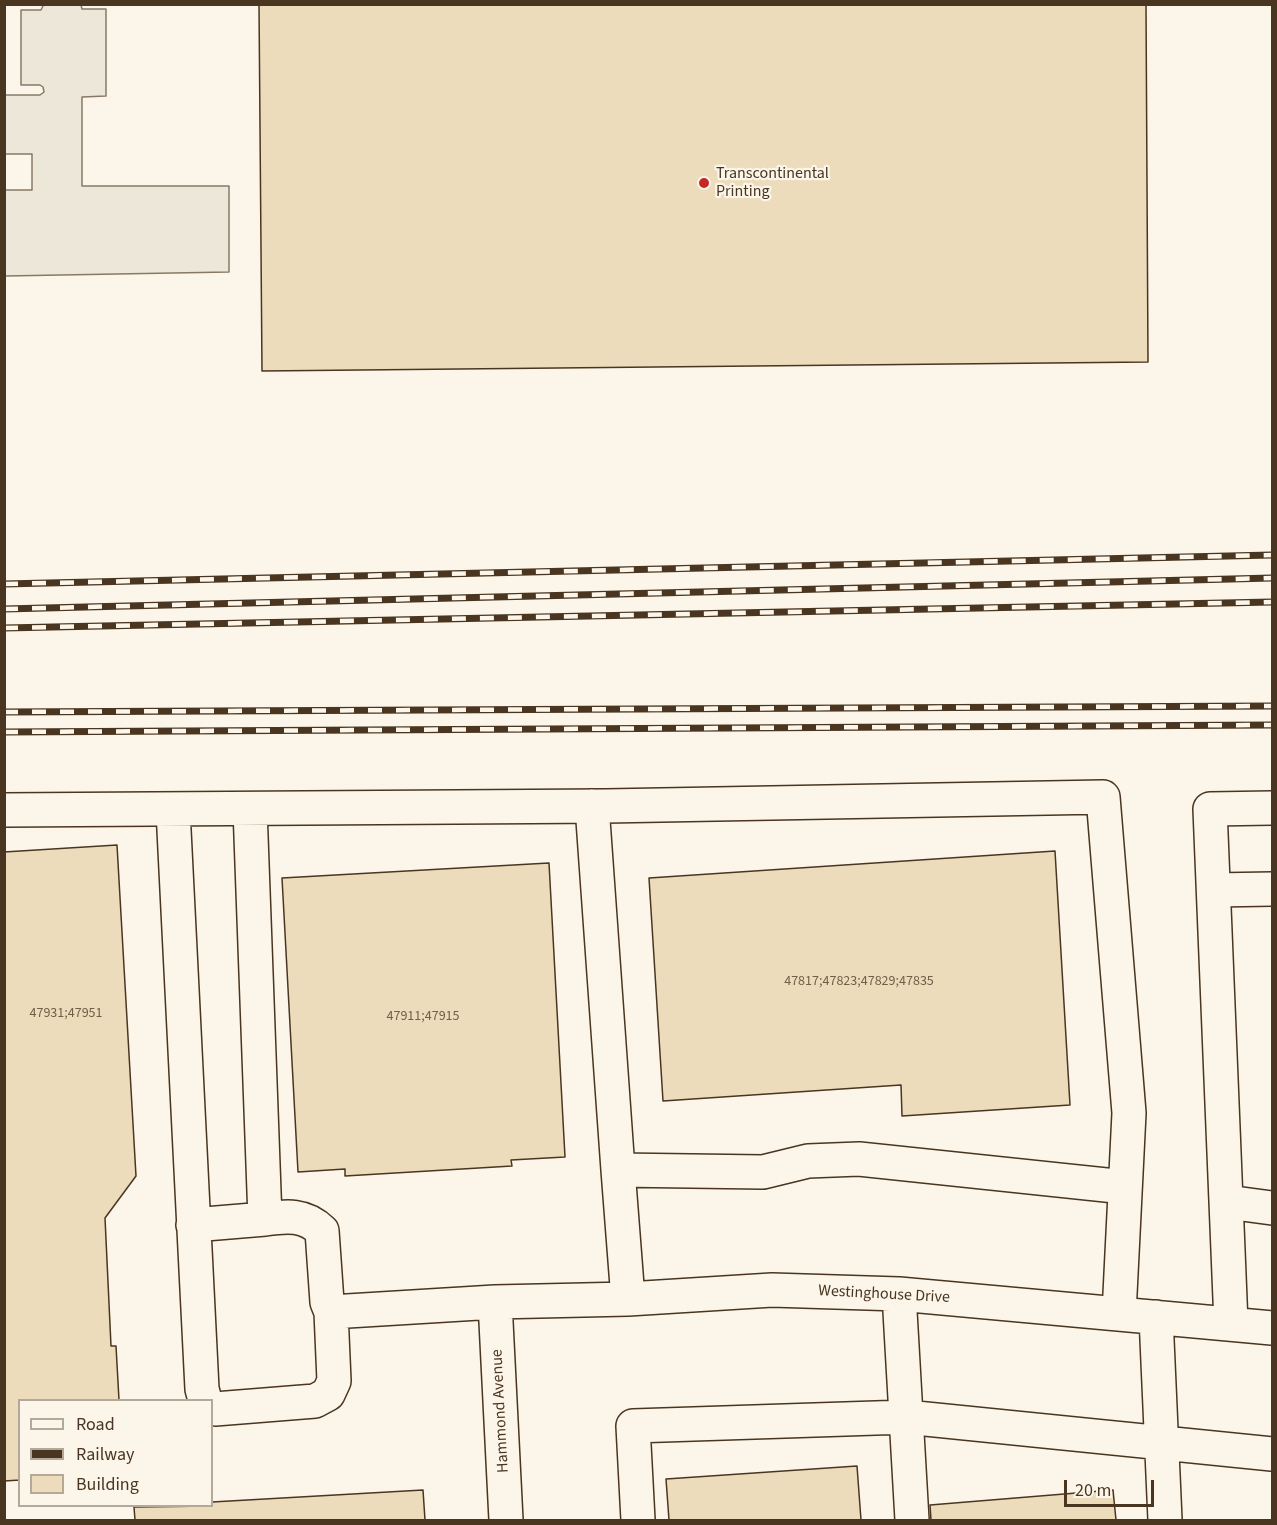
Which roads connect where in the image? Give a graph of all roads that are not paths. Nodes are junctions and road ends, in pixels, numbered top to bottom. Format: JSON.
{"nodes":[{"id":1,"x":592,"y":806,"type":"junction"},
{"id":2,"x":1272,"y":808,"type":"edge"},
{"id":3,"x":250,"y":809,"type":"junction"},
{"id":4,"x":4,"y":810,"type":"edge"},
{"id":5,"x":173,"y":810,"type":"junction"},
{"id":6,"x":1272,"y":889,"type":"edge"},
{"id":7,"x":1214,"y":890,"type":"junction"},
{"id":8,"x":618,"y":1170,"type":"junction"},
{"id":9,"x":1125,"y":1187,"type":"junction"},
{"id":10,"x":1227,"y":1202,"type":"junction"},
{"id":11,"x":1272,"y":1208,"type":"edge"},
{"id":12,"x":265,"y":1218,"type":"junction"},
{"id":13,"x":194,"y":1225,"type":"junction"},
{"id":14,"x":899,"y":1294,"type":"junction"},
{"id":15,"x":628,"y":1299,"type":"junction"},
{"id":16,"x":495,"y":1302,"type":"junction"},
{"id":17,"x":331,"y":1312,"type":"junction"},
{"id":18,"x":1119,"y":1314,"type":"junction"},
{"id":19,"x":1156,"y":1317,"type":"junction"},
{"id":20,"x":1231,"y":1324,"type":"junction"},
{"id":21,"x":1272,"y":1328,"type":"edge"},
{"id":22,"x":204,"y":1399,"type":"edge"},
{"id":23,"x":213,"y":1408,"type":"edge"},
{"id":24,"x":906,"y":1417,"type":"junction"},
{"id":25,"x":1161,"y":1443,"type":"junction"},
{"id":26,"x":1272,"y":1454,"type":"edge"},
{"id":27,"x":506,"y":1521,"type":"edge"},
{"id":28,"x":638,"y":1521,"type":"edge"},
{"id":29,"x":912,"y":1521,"type":"edge"},
{"id":30,"x":1165,"y":1521,"type":"edge"}],
"edges":[{"from":1,"to":3,"type":"street"},
{"from":1,"to":8,"type":"street"},
{"from":1,"to":9,"type":"street"},
{"from":2,"to":7,"type":"street"},
{"from":3,"to":5,"type":"street"},
{"from":3,"to":12,"type":"street"},
{"from":4,"to":5,"type":"street"},
{"from":5,"to":13,"type":"street"},
{"from":6,"to":7,"type":"street"},
{"from":7,"to":10,"type":"street"},
{"from":8,"to":9,"type":"street"},
{"from":8,"to":15,"type":"street"},
{"from":9,"to":18,"type":"street"},
{"from":10,"to":11,"type":"street"},
{"from":10,"to":20,"type":"street"},
{"from":12,"to":13,"type":"street"},
{"from":12,"to":17,"type":"street"},
{"from":13,"to":22,"type":"street"},
{"from":14,"to":15,"type":"street","name":"Westinghouse Drive"},
{"from":14,"to":18,"type":"street","name":"Westinghouse Drive"},
{"from":14,"to":24,"type":"street"},
{"from":15,"to":16,"type":"street","name":"Westinghouse Drive"},
{"from":16,"to":17,"type":"street","name":"Westinghouse Drive"},
{"from":16,"to":27,"type":"street","name":"Hammond Avenue"},
{"from":17,"to":23,"type":"street"},
{"from":18,"to":19,"type":"street","name":"Westinghouse Drive"},
{"from":19,"to":20,"type":"street","name":"Westinghouse Drive"},
{"from":19,"to":25,"type":"street"},
{"from":20,"to":21,"type":"street","name":"Westinghouse Drive"},
{"from":24,"to":25,"type":"street"},
{"from":24,"to":28,"type":"street"},
{"from":24,"to":29,"type":"street"},
{"from":25,"to":26,"type":"street"},
{"from":25,"to":30,"type":"street"}]}
